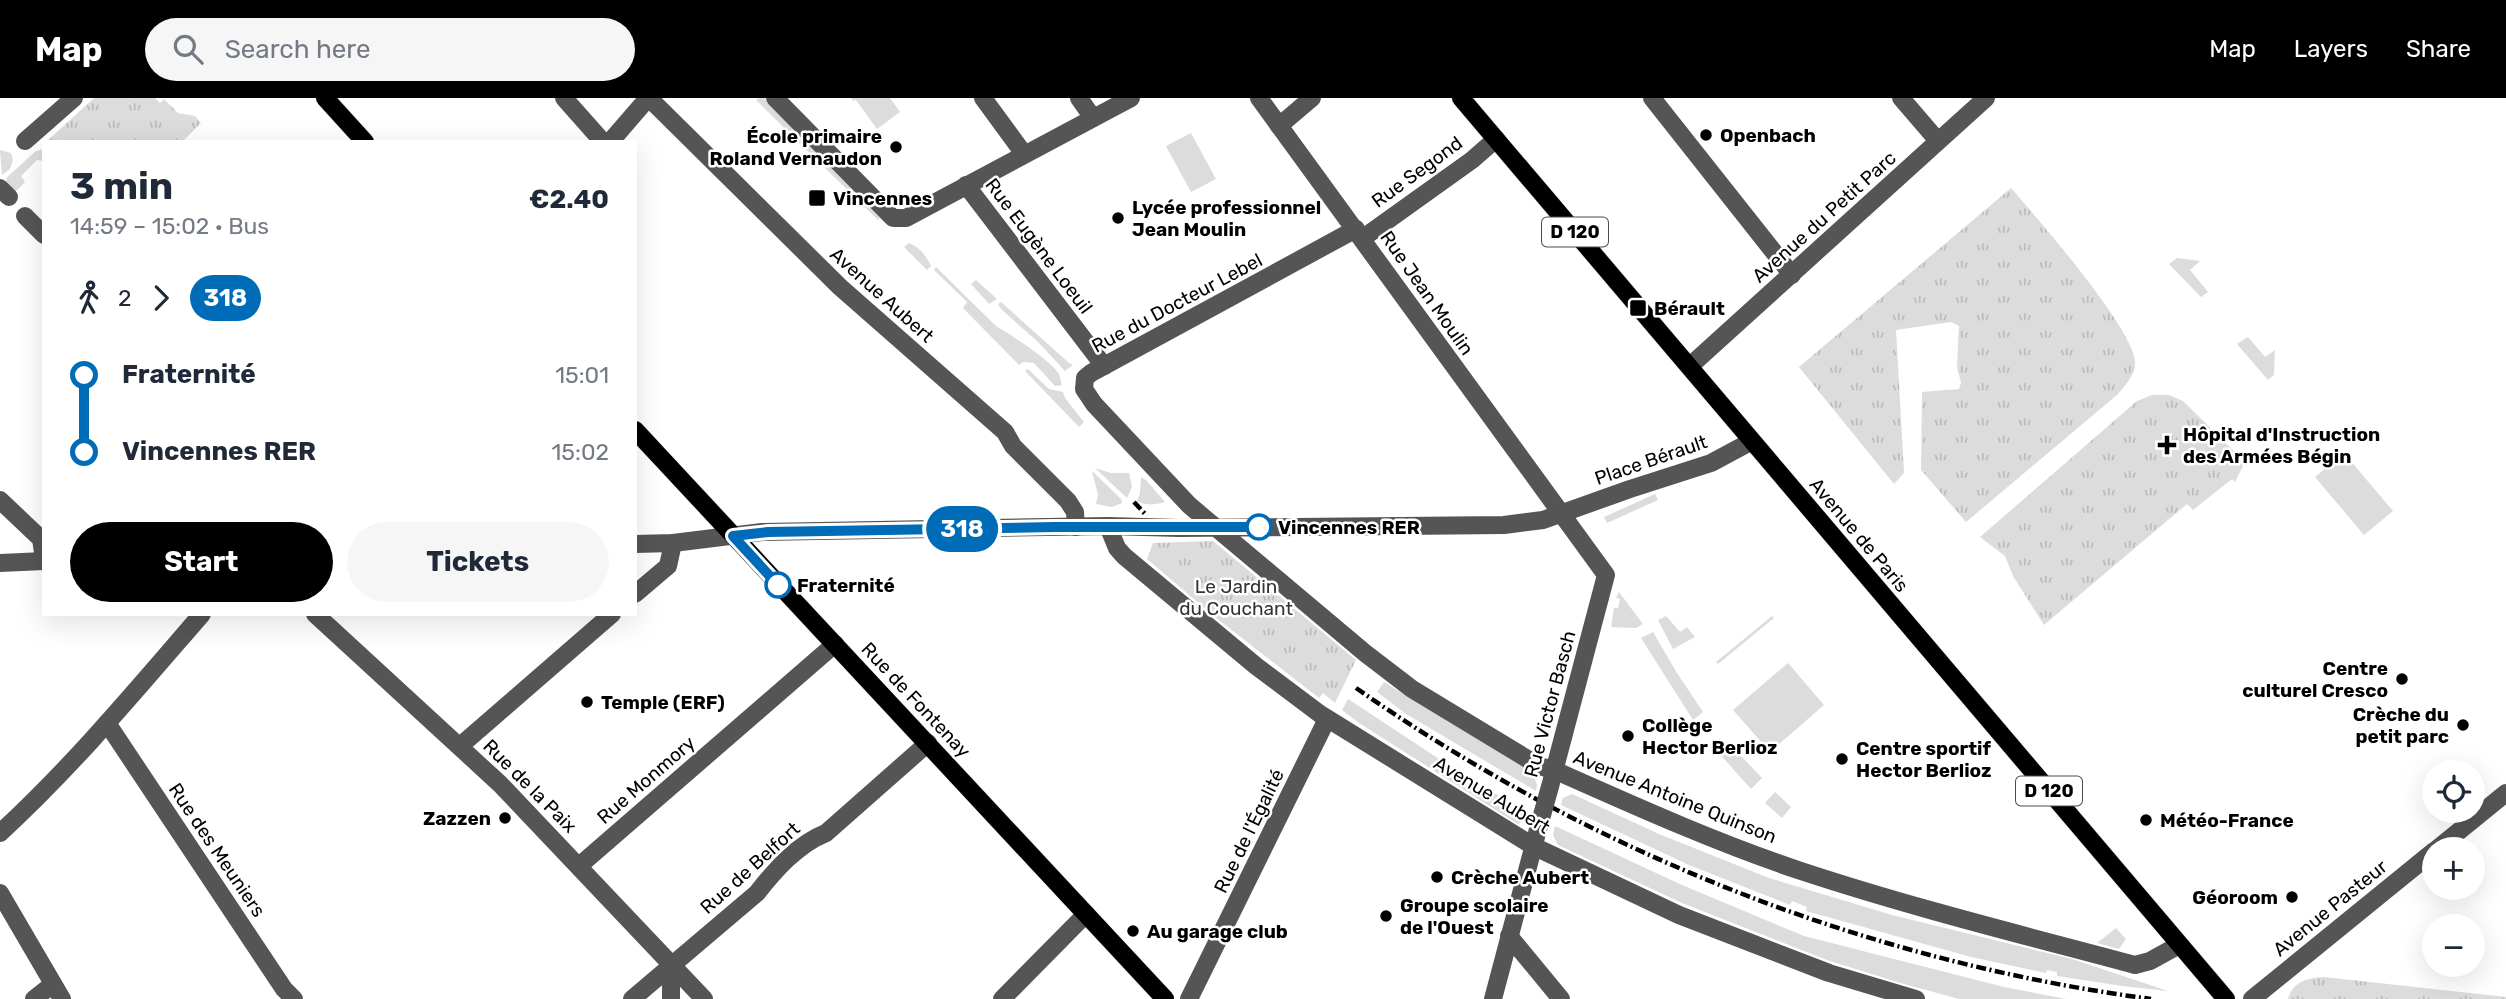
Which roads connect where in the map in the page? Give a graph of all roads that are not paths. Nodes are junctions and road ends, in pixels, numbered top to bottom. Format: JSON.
{"nodes":[{"id":1,"x":74,"y":98,"type":"edge"},
{"id":2,"x":325,"y":98,"type":"edge"},
{"id":3,"x":564,"y":98,"type":"edge"},
{"id":4,"x":648,"y":98,"type":"edge"},
{"id":5,"x":775,"y":98,"type":"edge"},
{"id":6,"x":983,"y":98,"type":"edge"},
{"id":7,"x":1079,"y":98,"type":"edge"},
{"id":8,"x":1131,"y":98,"type":"edge"},
{"id":9,"x":1259,"y":98,"type":"edge"},
{"id":10,"x":1312,"y":98,"type":"edge"},
{"id":11,"x":1461,"y":98,"type":"edge"},
{"id":12,"x":1653,"y":98,"type":"edge"},
{"id":13,"x":1901,"y":98,"type":"edge"},
{"id":14,"x":1986,"y":98,"type":"edge"},
{"id":15,"x":1093,"y":118,"type":"junction"},
{"id":16,"x":1279,"y":126,"type":"junction"},
{"id":17,"x":1496,"y":139,"type":"junction"},
{"id":18,"x":363,"y":140,"type":"edge"},
{"id":19,"x":601,"y":140,"type":"edge"},
{"id":20,"x":612,"y":140,"type":"edge"},
{"id":21,"x":25,"y":141,"type":"dead end"},
{"id":22,"x":1938,"y":141,"type":"junction"},
{"id":23,"x":1024,"y":154,"type":"junction"},
{"id":24,"x":966,"y":185,"type":"junction"},
{"id":25,"x":25,"y":216,"type":"dead end"},
{"id":26,"x":42,"y":233,"type":"edge"},
{"id":27,"x":1359,"y":233,"type":"junction"},
{"id":28,"x":1792,"y":275,"type":"junction"},
{"id":29,"x":1104,"y":366,"type":"junction"},
{"id":30,"x":1690,"y":366,"type":"junction"},
{"id":31,"x":637,"y":432,"type":"edge"},
{"id":32,"x":1752,"y":441,"type":"junction"},
{"id":33,"x":0,"y":500,"type":"edge"},
{"id":34,"x":1560,"y":512,"type":"junction"},
{"id":35,"x":1108,"y":526,"type":"junction"},
{"id":36,"x":1076,"y":527,"type":"junction"},
{"id":37,"x":1214,"y":528,"type":"junction"},
{"id":38,"x":733,"y":536,"type":"junction"},
{"id":39,"x":673,"y":543,"type":"junction"},
{"id":40,"x":637,"y":544,"type":"edge"},
{"id":41,"x":42,"y":546,"type":"edge"},
{"id":42,"x":42,"y":560,"type":"edge"},
{"id":43,"x":0,"y":563,"type":"edge"},
{"id":44,"x":637,"y":592,"type":"edge"},
{"id":45,"x":200,"y":616,"type":"edge"},
{"id":46,"x":317,"y":616,"type":"edge"},
{"id":47,"x":610,"y":616,"type":"edge"},
{"id":48,"x":835,"y":644,"type":"junction"},
{"id":49,"x":1327,"y":719,"type":"junction"},
{"id":50,"x":107,"y":723,"type":"junction"},
{"id":51,"x":928,"y":743,"type":"junction"},
{"id":52,"x":460,"y":746,"type":"junction"},
{"id":53,"x":1553,"y":777,"type":"junction"},
{"id":54,"x":2506,"y":793,"type":"edge"},
{"id":55,"x":0,"y":833,"type":"edge"},
{"id":56,"x":2451,"y":837,"type":"edge"},
{"id":57,"x":1535,"y":840,"type":"junction"},
{"id":58,"x":2422,"y":861,"type":"edge"},
{"id":59,"x":579,"y":866,"type":"junction"},
{"id":60,"x":0,"y":893,"type":"edge"},
{"id":61,"x":1086,"y":914,"type":"junction"},
{"id":62,"x":1509,"y":936,"type":"junction"},
{"id":63,"x":2179,"y":944,"type":"junction"},
{"id":64,"x":671,"y":965,"type":"junction"},
{"id":65,"x":57,"y":991,"type":"edge"},
{"id":66,"x":34,"y":999,"type":"edge"},
{"id":67,"x":294,"y":999,"type":"edge"},
{"id":68,"x":632,"y":999,"type":"edge"},
{"id":69,"x":671,"y":999,"type":"edge"},
{"id":70,"x":704,"y":999,"type":"edge"},
{"id":71,"x":1002,"y":999,"type":"edge"},
{"id":72,"x":1165,"y":999,"type":"edge"},
{"id":73,"x":1189,"y":999,"type":"edge"},
{"id":74,"x":1493,"y":999,"type":"edge"},
{"id":75,"x":1561,"y":999,"type":"edge"},
{"id":76,"x":1916,"y":999,"type":"edge"},
{"id":77,"x":2226,"y":999,"type":"edge"},
{"id":78,"x":2252,"y":999,"type":"edge"}],
"edges":[{"from":1,"to":21,"type":"street"},
{"from":2,"to":18,"type":"main road"},
{"from":3,"to":19,"type":"street"},
{"from":4,"to":20,"type":"street"},
{"from":4,"to":36,"type":"street","name":"Avenue Aubert"},
{"from":5,"to":24,"type":"street"},
{"from":6,"to":23,"type":"street"},
{"from":7,"to":15,"type":"street"},
{"from":8,"to":15,"type":"street"},
{"from":9,"to":16,"type":"street","name":"Rue Jean Moulin"},
{"from":10,"to":16,"type":"street"},
{"from":11,"to":17,"type":"main road","name":"Avenue de Paris","number":"D 120"},
{"from":12,"to":28,"type":"street"},
{"from":13,"to":22,"type":"street"},
{"from":14,"to":22,"type":"street","name":"Avenue du Petit Parc"},
{"from":15,"to":23,"type":"street"},
{"from":16,"to":27,"type":"street","name":"Rue Jean Moulin"},
{"from":17,"to":27,"type":"street","name":"Rue Segond"},
{"from":17,"to":30,"type":"main road","name":"Avenue de Paris","number":"D 120"},
{"from":22,"to":28,"type":"street","name":"Avenue du Petit Parc"},
{"from":23,"to":24,"type":"street"},
{"from":24,"to":29,"type":"street","name":"Rue Eugène Loeuil"},
{"from":25,"to":26,"type":"street"},
{"from":27,"to":29,"type":"street","name":"Rue du Docteur Lebel"},
{"from":27,"to":34,"type":"street","name":"Rue Jean Moulin"},
{"from":28,"to":30,"type":"street","name":"Avenue du Petit Parc"},
{"from":29,"to":37,"type":"street","name":"Rue du Docteur Lebel"},
{"from":30,"to":32,"type":"main road","name":"Avenue de Paris","number":"D 120"},
{"from":31,"to":38,"type":"main road","name":"Rue de Fontenay"},
{"from":32,"to":34,"type":"street","name":"Place Bérault"},
{"from":32,"to":63,"type":"main road","name":"Avenue de Paris","number":"D 120"},
{"from":33,"to":41,"type":"street"},
{"from":34,"to":37,"type":"street","name":"Place Bérault"},
{"from":34,"to":53,"type":"street","name":"Rue Victor Basch"},
{"from":35,"to":36,"type":"street","name":"Place Bérault"},
{"from":35,"to":37,"type":"street","name":"Place Bérault"},
{"from":35,"to":49,"type":"street","name":"Avenue Aubert"},
{"from":36,"to":38,"type":"street","name":"Place Bérault"},
{"from":37,"to":53,"type":"street","name":"Avenue Antoine Quinson"},
{"from":38,"to":39,"type":"street","name":"Place Bérault"},
{"from":38,"to":48,"type":"main road","name":"Rue de Fontenay"},
{"from":39,"to":40,"type":"street","name":"Place Bérault"},
{"from":39,"to":44,"type":"street"},
{"from":42,"to":43,"type":"street"},
{"from":45,"to":50,"type":"street"},
{"from":46,"to":52,"type":"street","name":"Rue de la Paix"},
{"from":47,"to":52,"type":"street"},
{"from":48,"to":51,"type":"main road","name":"Rue de Fontenay"},
{"from":48,"to":59,"type":"street","name":"Rue Monmory"},
{"from":49,"to":57,"type":"street","name":"Avenue Aubert"},
{"from":49,"to":73,"type":"street","name":"Rue de l'Égalité"},
{"from":50,"to":55,"type":"street"},
{"from":50,"to":67,"type":"street","name":"Rue des Meuniers"},
{"from":51,"to":61,"type":"main road","name":"Rue de Fontenay"},
{"from":51,"to":64,"type":"street","name":"Rue de Belfort"},
{"from":52,"to":59,"type":"street","name":"Rue de la Paix"},
{"from":53,"to":57,"type":"street","name":"Rue Victor Basch","bridge":true},
{"from":53,"to":63,"type":"street","name":"Avenue Antoine Quinson"},
{"from":54,"to":56,"type":"street","name":"Avenue Pasteur"},
{"from":57,"to":62,"type":"street","name":"Rue Victor Basch"},
{"from":57,"to":76,"type":"street","name":"Avenue Aubert"},
{"from":58,"to":78,"type":"street","name":"Avenue Pasteur"},
{"from":59,"to":64,"type":"street","name":"Rue de la Paix"},
{"from":60,"to":65,"type":"street"},
{"from":61,"to":71,"type":"street"},
{"from":61,"to":72,"type":"main road","name":"Rue de Fontenay"},
{"from":62,"to":74,"type":"street","name":"Rue Victor Basch"},
{"from":62,"to":75,"type":"street"},
{"from":63,"to":77,"type":"main road","name":"Avenue de Paris","number":"D 120"},
{"from":64,"to":68,"type":"street","name":"Rue de Belfort"},
{"from":64,"to":69,"type":"street"},
{"from":64,"to":70,"type":"street","name":"Rue de la Paix"},
{"from":65,"to":66,"type":"street"}]}
